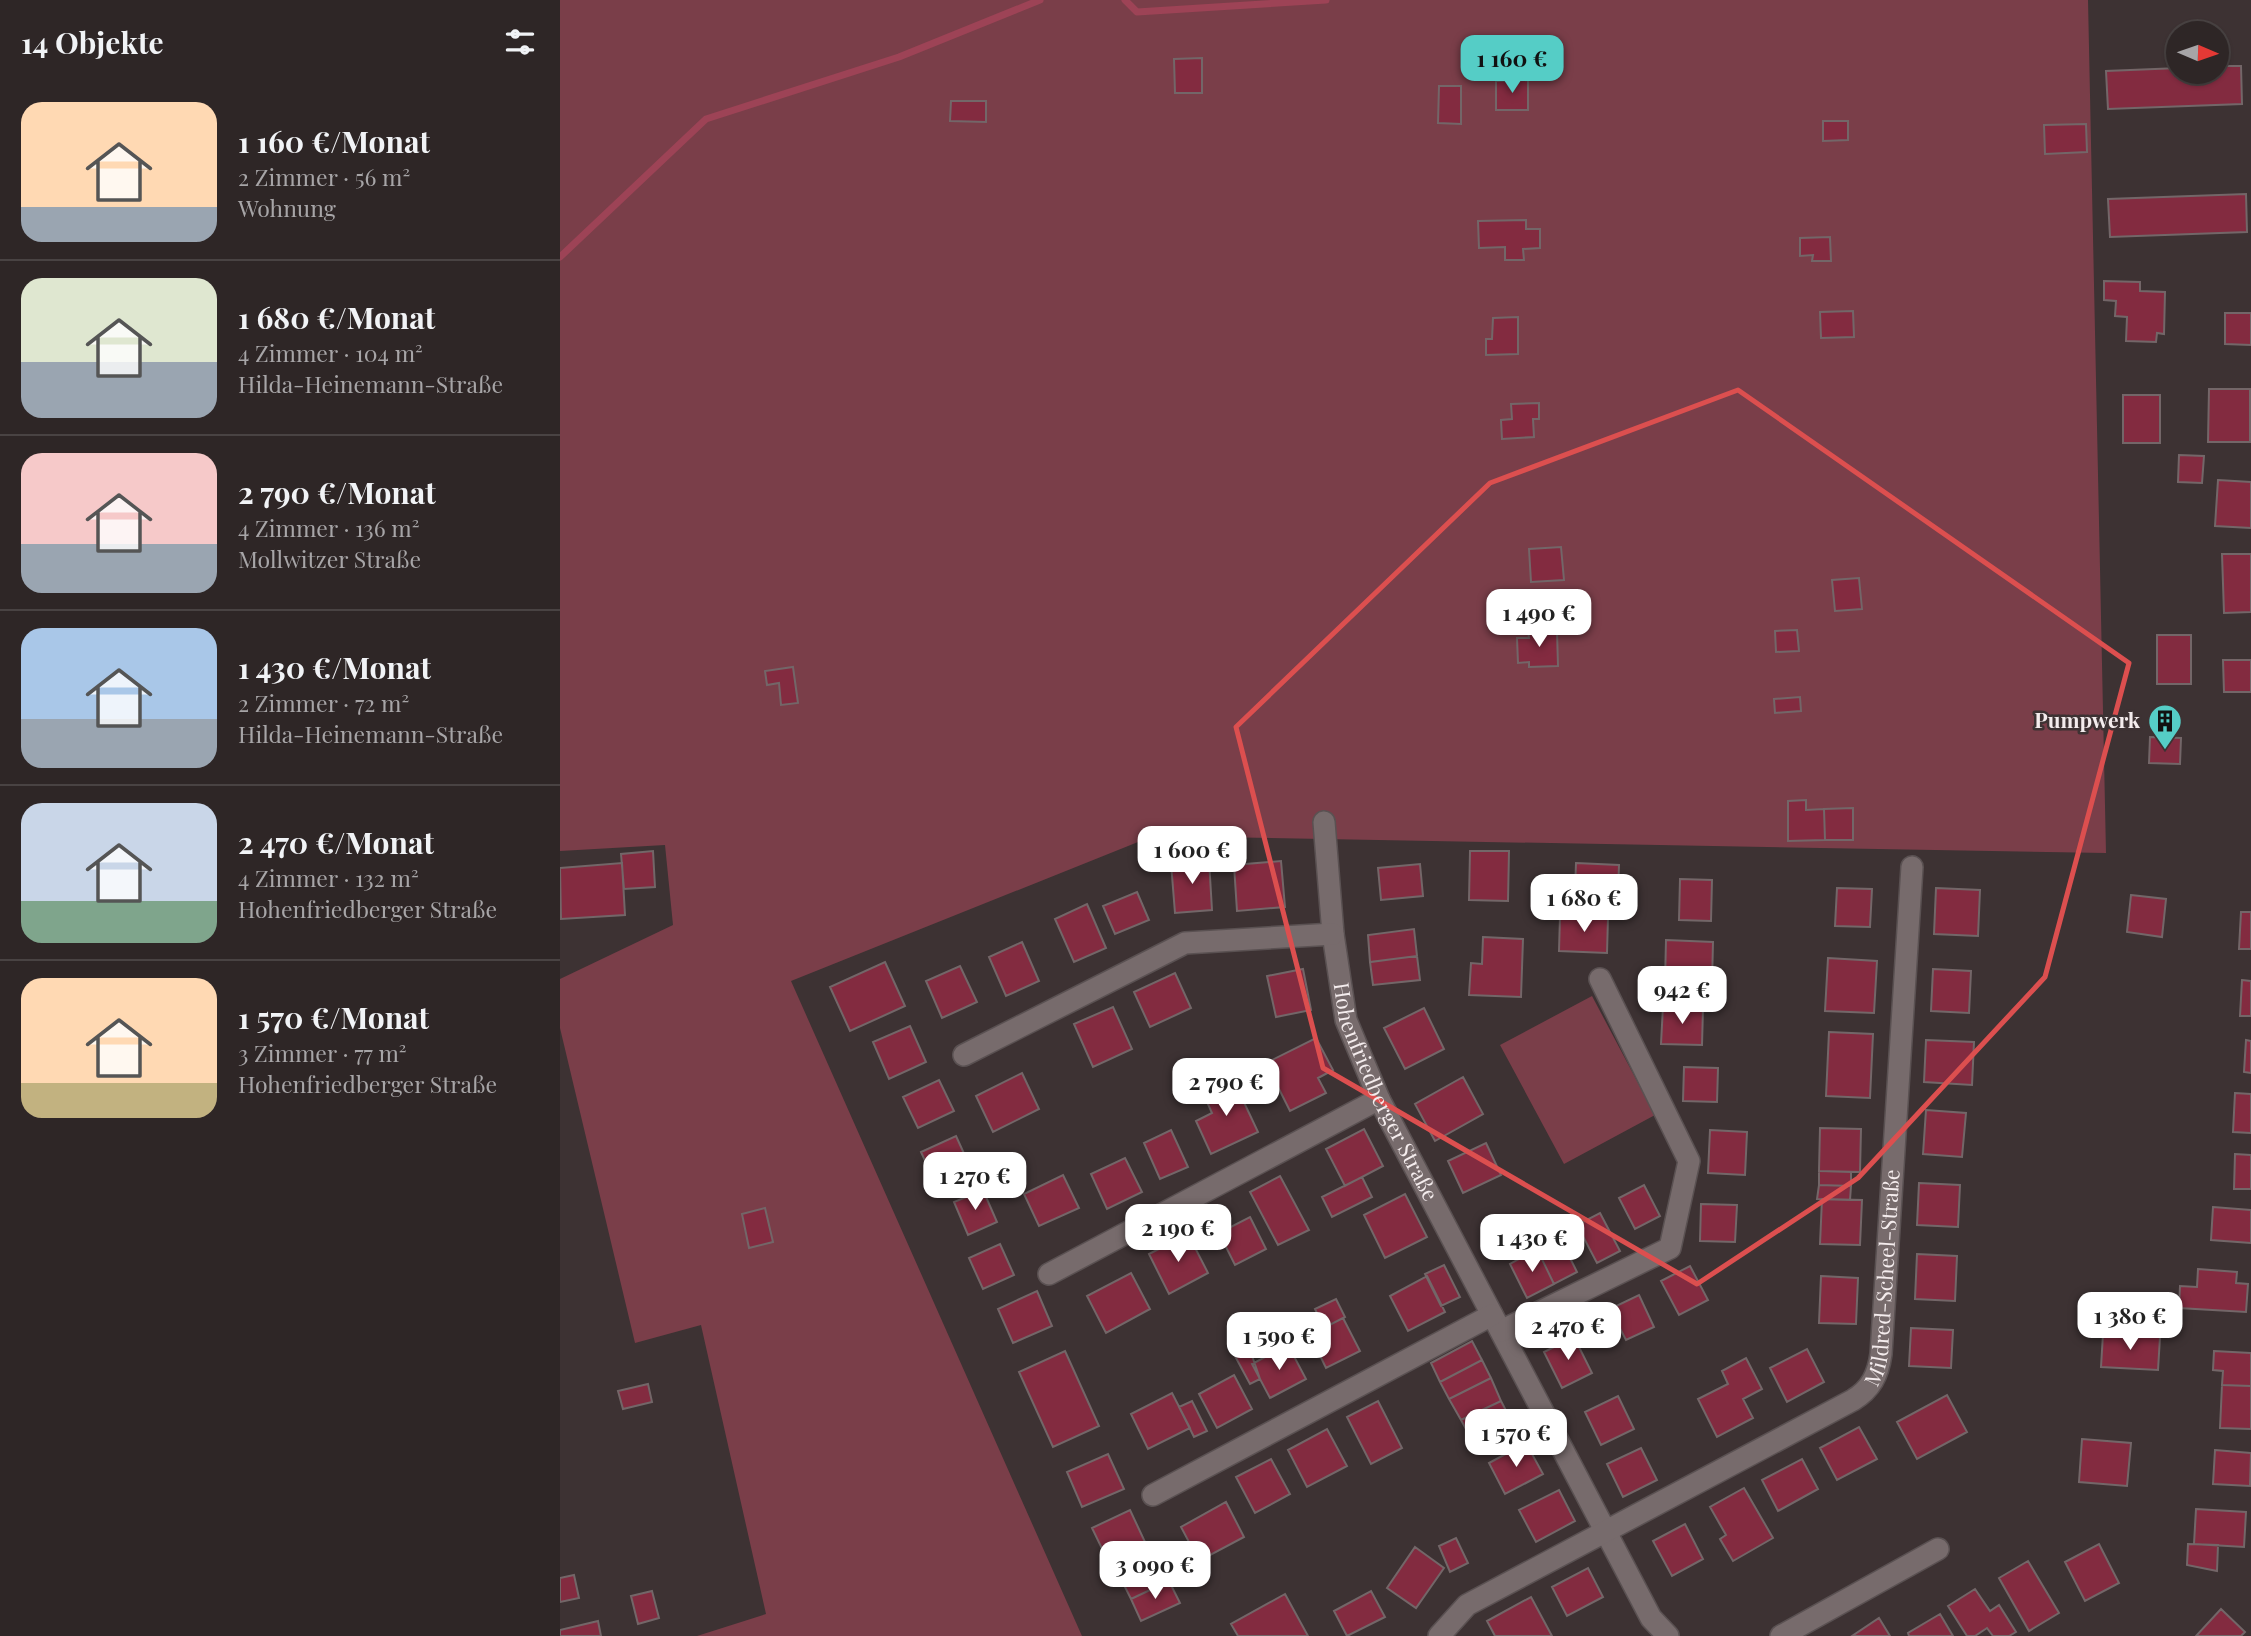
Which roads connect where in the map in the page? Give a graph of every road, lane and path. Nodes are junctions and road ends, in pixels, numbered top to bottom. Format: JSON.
{"nodes":[{"id":1,"x":1324,"y":822,"type":"dead end"},
{"id":2,"x":1912,"y":867,"type":"dead end"},
{"id":3,"x":1333,"y":934,"type":"junction"},
{"id":4,"x":1601,"y":979,"type":"dead end"},
{"id":5,"x":964,"y":1055,"type":"dead end"},
{"id":6,"x":1379,"y":1099,"type":"junction"},
{"id":7,"x":1049,"y":1274,"type":"dead end"},
{"id":8,"x":1496,"y":1323,"type":"junction"},
{"id":9,"x":1153,"y":1495,"type":"dead end"},
{"id":10,"x":1605,"y":1530,"type":"junction"},
{"id":11,"x":1938,"y":1549,"type":"dead end"},
{"id":12,"x":1439,"y":1636,"type":"edge"},
{"id":13,"x":1668,"y":1636,"type":"edge"},
{"id":14,"x":1781,"y":1636,"type":"edge"}],
"edges":[{"from":1,"to":3,"type":"street","name":"Hohenfriedberger Straße"},
{"from":2,"to":10,"type":"street","name":"Mildred-Scheel-Straße"},
{"from":3,"to":5,"type":"street"},
{"from":3,"to":6,"type":"street","name":"Hohenfriedberger Straße"},
{"from":4,"to":8,"type":"street"},
{"from":6,"to":7,"type":"street"},
{"from":6,"to":8,"type":"street","name":"Hohenfriedberger Straße"},
{"from":8,"to":9,"type":"street"},
{"from":8,"to":10,"type":"street","name":"Hohenfriedberger Straße"},
{"from":10,"to":12,"type":"street","name":"Mildred-Scheel-Straße"},
{"from":10,"to":13,"type":"street","name":"Hohenfriedberger Straße"},
{"from":11,"to":14,"type":"street"}]}
